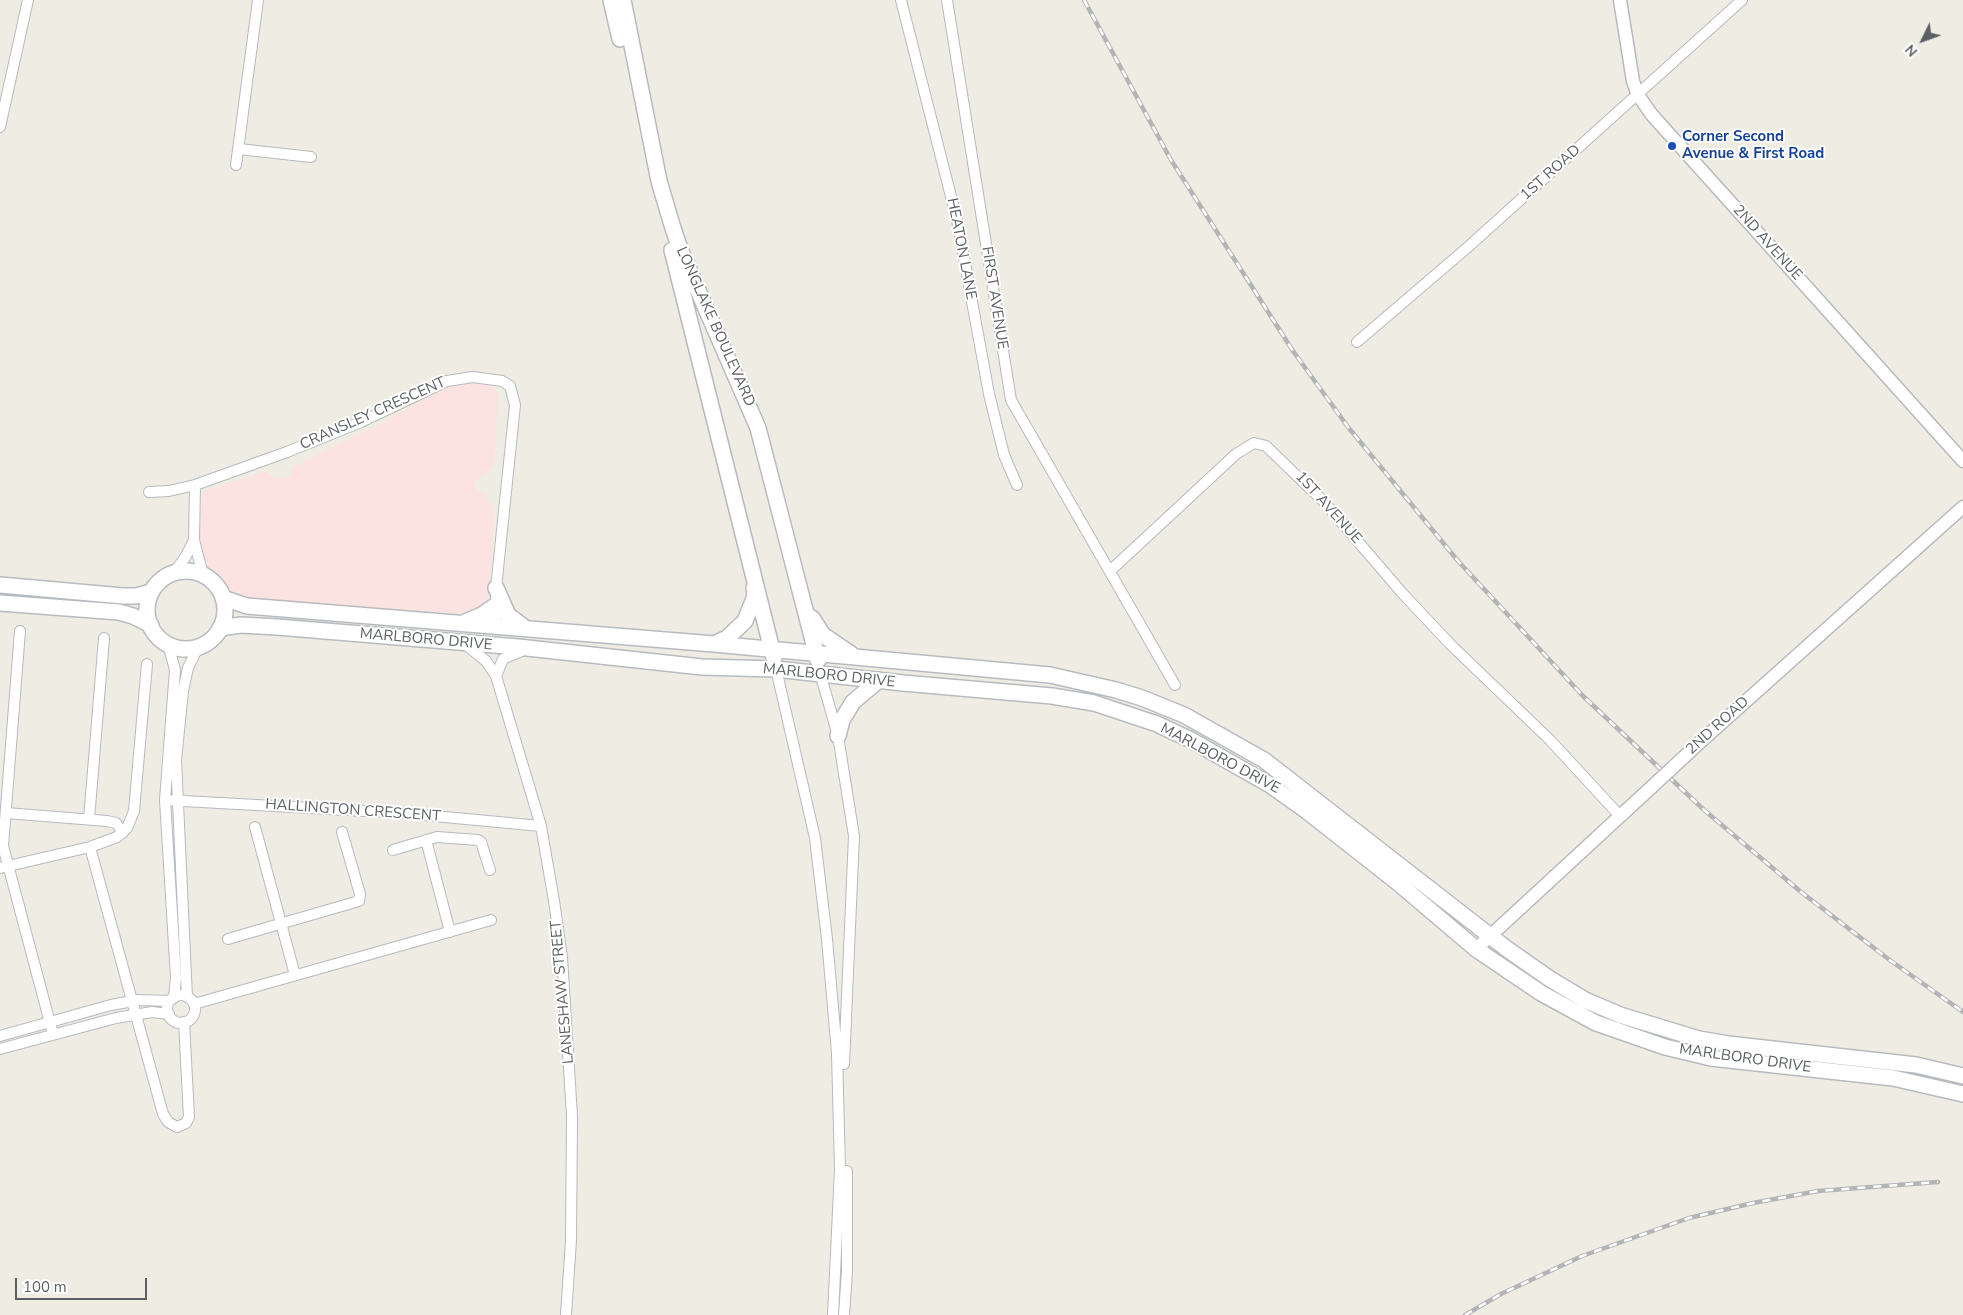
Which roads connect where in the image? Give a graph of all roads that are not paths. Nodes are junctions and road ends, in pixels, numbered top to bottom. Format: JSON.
{"nodes":[{"id":1,"x":28,"y":0,"type":"edge"},
{"id":2,"x":258,"y":0,"type":"edge"},
{"id":3,"x":611,"y":0,"type":"edge"},
{"id":4,"x":623,"y":0,"type":"edge"},
{"id":5,"x":902,"y":0,"type":"edge"},
{"id":6,"x":947,"y":0,"type":"edge"},
{"id":7,"x":1620,"y":0,"type":"edge"},
{"id":8,"x":1742,"y":0,"type":"edge"},
{"id":9,"x":1638,"y":95,"type":"junction"},
{"id":10,"x":0,"y":127,"type":"edge"},
{"id":11,"x":239,"y":149,"type":"junction"},
{"id":12,"x":311,"y":157,"type":"dead end"},
{"id":13,"x":236,"y":165,"type":"dead end"},
{"id":14,"x":676,"y":250,"type":"junction"},
{"id":15,"x":1357,"y":342,"type":"dead end"},
{"id":16,"x":1963,"y":461,"type":"edge"},
{"id":17,"x":195,"y":485,"type":"junction"},
{"id":18,"x":1017,"y":485,"type":"dead end"},
{"id":19,"x":149,"y":492,"type":"dead end"},
{"id":20,"x":1963,"y":507,"type":"edge"},
{"id":21,"x":194,"y":540,"type":"junction"},
{"id":22,"x":1110,"y":571,"type":"junction"},
{"id":23,"x":174,"y":572,"type":"junction"},
{"id":24,"x":754,"y":574,"type":"junction"},
{"id":25,"x":204,"y":575,"type":"junction"},
{"id":26,"x":0,"y":585,"type":"edge"},
{"id":27,"x":496,"y":588,"type":"junction"},
{"id":28,"x":151,"y":592,"type":"junction"},
{"id":29,"x":223,"y":598,"type":"junction"},
{"id":30,"x":0,"y":603,"type":"edge"},
{"id":31,"x":495,"y":606,"type":"junction"},
{"id":32,"x":804,"y":606,"type":"junction"},
{"id":33,"x":461,"y":623,"type":"junction"},
{"id":34,"x":151,"y":626,"type":"junction"},
{"id":35,"x":496,"y":626,"type":"junction"},
{"id":36,"x":220,"y":628,"type":"junction"},
{"id":37,"x":526,"y":629,"type":"junction"},
{"id":38,"x":20,"y":631,"type":"dead end"},
{"id":39,"x":104,"y":638,"type":"dead end"},
{"id":40,"x":168,"y":644,"type":"junction"},
{"id":41,"x":465,"y":644,"type":"junction"},
{"id":42,"x":714,"y":644,"type":"junction"},
{"id":43,"x":198,"y":647,"type":"junction"},
{"id":44,"x":524,"y":648,"type":"junction"},
{"id":45,"x":772,"y":649,"type":"junction"},
{"id":46,"x":816,"y":652,"type":"junction"},
{"id":47,"x":856,"y":657,"type":"junction"},
{"id":48,"x":147,"y":664,"type":"dead end"},
{"id":49,"x":776,"y":669,"type":"junction"},
{"id":50,"x":820,"y":673,"type":"junction"},
{"id":51,"x":496,"y":676,"type":"junction"},
{"id":52,"x":879,"y":680,"type":"junction"},
{"id":53,"x":1175,"y":685,"type":"dead end"},
{"id":54,"x":838,"y":736,"type":"junction"},
{"id":55,"x":165,"y":800,"type":"junction"},
{"id":56,"x":177,"y":800,"type":"junction"},
{"id":57,"x":6,"y":813,"type":"junction"},
{"id":58,"x":1620,"y":816,"type":"junction"},
{"id":59,"x":88,"y":819,"type":"junction"},
{"id":60,"x":541,"y":826,"type":"junction"},
{"id":61,"x":255,"y":827,"type":"dead end"},
{"id":62,"x":342,"y":832,"type":"dead end"},
{"id":63,"x":123,"y":833,"type":"junction"},
{"id":64,"x":426,"y":840,"type":"junction"},
{"id":65,"x":90,"y":847,"type":"junction"},
{"id":66,"x":393,"y":850,"type":"dead end"},
{"id":67,"x":4,"y":867,"type":"edge"},
{"id":68,"x":490,"y":870,"type":"dead end"},
{"id":69,"x":491,"y":920,"type":"dead end"},
{"id":70,"x":281,"y":924,"type":"junction"},
{"id":71,"x":450,"y":932,"type":"junction"},
{"id":72,"x":1491,"y":936,"type":"junction"},
{"id":73,"x":228,"y":939,"type":"dead end"},
{"id":74,"x":1476,"y":948,"type":"junction"},
{"id":75,"x":295,"y":975,"type":"junction"},
{"id":76,"x":172,"y":999,"type":"junction"},
{"id":77,"x":191,"y":1000,"type":"junction"},
{"id":78,"x":133,"y":1001,"type":"junction"},
{"id":79,"x":136,"y":1014,"type":"junction"},
{"id":80,"x":169,"y":1014,"type":"junction"},
{"id":81,"x":50,"y":1022,"type":"junction"},
{"id":82,"x":184,"y":1022,"type":"junction"},
{"id":83,"x":53,"y":1034,"type":"junction"},
{"id":84,"x":0,"y":1036,"type":"edge"},
{"id":85,"x":0,"y":1049,"type":"edge"},
{"id":86,"x":1963,"y":1076,"type":"edge"},
{"id":87,"x":840,"y":1082,"type":"junction"},
{"id":88,"x":1963,"y":1094,"type":"edge"},
{"id":89,"x":566,"y":1315,"type":"edge"},
{"id":90,"x":833,"y":1315,"type":"edge"},
{"id":91,"x":844,"y":1315,"type":"edge"}],
"edges":[{"from":1,"to":10,"type":"street"},
{"from":2,"to":11,"type":"street"},
{"from":3,"to":14,"type":"main road","name":"LONGLAKE BOULEVARD"},
{"from":4,"to":14,"type":"main road","name":"LONGLAKE BOULEVARD"},
{"from":5,"to":18,"type":"street","name":"HEATON LANE"},
{"from":6,"to":22,"type":"street","name":"FIRST AVENUE"},
{"from":7,"to":9,"type":"street","name":"2ND AVENUE"},
{"from":8,"to":9,"type":"street","name":"1ST ROAD"},
{"from":9,"to":15,"type":"street","name":"1ST ROAD"},
{"from":9,"to":16,"type":"street","name":"2ND AVENUE"},
{"from":11,"to":12,"type":"street"},
{"from":11,"to":13,"type":"street"},
{"from":14,"to":24,"type":"main road","name":"LONGLAKE BOULEVARD"},
{"from":14,"to":32,"type":"main road","name":"LONGLAKE BOULEVARD"},
{"from":17,"to":19,"type":"street","name":"CRANSLEY CRESCENT"},
{"from":17,"to":21,"type":"street"},
{"from":17,"to":27,"type":"street","name":"CRANSLEY CRESCENT"},
{"from":20,"to":58,"type":"street","name":"2ND ROAD","bridge":true},
{"from":21,"to":23,"type":"street"},
{"from":21,"to":25,"type":"street"},
{"from":22,"to":53,"type":"street"},
{"from":22,"to":58,"type":"street","name":"1ST AVENUE"},
{"from":23,"to":25,"type":"main road"},
{"from":23,"to":28,"type":"main road"},
{"from":24,"to":42,"type":"main road"},
{"from":24,"to":45,"type":"main road","name":"LONGLAKE BOULEVARD"},
{"from":25,"to":29,"type":"main road"},
{"from":26,"to":28,"type":"main road"},
{"from":27,"to":31,"type":"street","name":"CRANSLEY CRESCENT"},
{"from":27,"to":37,"type":"main road"},
{"from":28,"to":34,"type":"main road"},
{"from":29,"to":33,"type":"main road","name":"MARLBORO DRIVE"},
{"from":29,"to":36,"type":"main road"},
{"from":30,"to":34,"type":"main road"},
{"from":31,"to":33,"type":"main road"},
{"from":31,"to":35,"type":"street","name":"CRANSLEY CRESCENT"},
{"from":32,"to":46,"type":"main road","name":"LONGLAKE BOULEVARD"},
{"from":32,"to":47,"type":"main road"},
{"from":33,"to":35,"type":"main road","name":"MARLBORO DRIVE"},
{"from":34,"to":40,"type":"main road"},
{"from":35,"to":37,"type":"main road","name":"MARLBORO DRIVE"},
{"from":35,"to":44,"type":"main road"},
{"from":36,"to":41,"type":"main road","name":"MARLBORO DRIVE"},
{"from":36,"to":43,"type":"main road"},
{"from":37,"to":42,"type":"main road","name":"MARLBORO DRIVE"},
{"from":38,"to":57,"type":"street"},
{"from":39,"to":59,"type":"street"},
{"from":40,"to":43,"type":"main road"},
{"from":40,"to":55,"type":"street"},
{"from":41,"to":44,"type":"main road","name":"MARLBORO DRIVE"},
{"from":41,"to":51,"type":"street","name":"LANESHAW STREET"},
{"from":42,"to":45,"type":"main road","name":"MARLBORO DRIVE"},
{"from":43,"to":56,"type":"street"},
{"from":44,"to":49,"type":"main road","name":"MARLBORO DRIVE"},
{"from":44,"to":51,"type":"street"},
{"from":45,"to":46,"type":"main road","name":"MARLBORO DRIVE"},
{"from":45,"to":49,"type":"main road","name":"LONGLAKE BOULEVARD"},
{"from":46,"to":47,"type":"main road","name":"MARLBORO DRIVE"},
{"from":46,"to":50,"type":"main road","name":"LONGLAKE BOULEVARD"},
{"from":47,"to":72,"type":"main road","name":"MARLBORO DRIVE"},
{"from":48,"to":63,"type":"street"},
{"from":49,"to":50,"type":"main road","name":"MARLBORO DRIVE"},
{"from":49,"to":87,"type":"street"},
{"from":50,"to":52,"type":"main road","name":"MARLBORO DRIVE"},
{"from":50,"to":54,"type":"street"},
{"from":51,"to":60,"type":"street","name":"LANESHAW STREET"},
{"from":52,"to":54,"type":"main road"},
{"from":52,"to":74,"type":"main road","name":"MARLBORO DRIVE"},
{"from":54,"to":87,"type":"street"},
{"from":55,"to":56,"type":"street","name":"HALLINGTON CRESCENT"},
{"from":55,"to":76,"type":"street"},
{"from":56,"to":60,"type":"street","name":"HALLINGTON CRESCENT"},
{"from":56,"to":77,"type":"street"},
{"from":57,"to":59,"type":"street"},
{"from":57,"to":67,"type":"street"},
{"from":58,"to":72,"type":"street","name":"2ND ROAD"},
{"from":59,"to":63,"type":"street"},
{"from":60,"to":89,"type":"street","name":"LANESHAW STREET"},
{"from":61,"to":70,"type":"street"},
{"from":62,"to":70,"type":"street"},
{"from":63,"to":65,"type":"street"},
{"from":64,"to":66,"type":"street"},
{"from":64,"to":68,"type":"street"},
{"from":64,"to":71,"type":"street"},
{"from":65,"to":67,"type":"street"},
{"from":65,"to":78,"type":"street"},
{"from":67,"to":81,"type":"street"},
{"from":69,"to":71,"type":"street"},
{"from":70,"to":73,"type":"street"},
{"from":70,"to":75,"type":"street"},
{"from":71,"to":75,"type":"street"},
{"from":72,"to":74,"type":"street","name":"2ND ROAD"},
{"from":72,"to":86,"type":"main road","name":"MARLBORO DRIVE"},
{"from":74,"to":88,"type":"main road","name":"MARLBORO DRIVE"},
{"from":75,"to":77,"type":"street"},
{"from":76,"to":77,"type":"street"},
{"from":76,"to":78,"type":"street"},
{"from":76,"to":80,"type":"street"},
{"from":77,"to":82,"type":"street"},
{"from":78,"to":79,"type":"street"},
{"from":78,"to":81,"type":"street"},
{"from":79,"to":80,"type":"street"},
{"from":79,"to":82,"type":"street"},
{"from":79,"to":83,"type":"street"},
{"from":80,"to":82,"type":"street"},
{"from":81,"to":83,"type":"street"},
{"from":81,"to":84,"type":"street"},
{"from":83,"to":85,"type":"street"},
{"from":87,"to":90,"type":"street"},
{"from":87,"to":91,"type":"street"}]}
